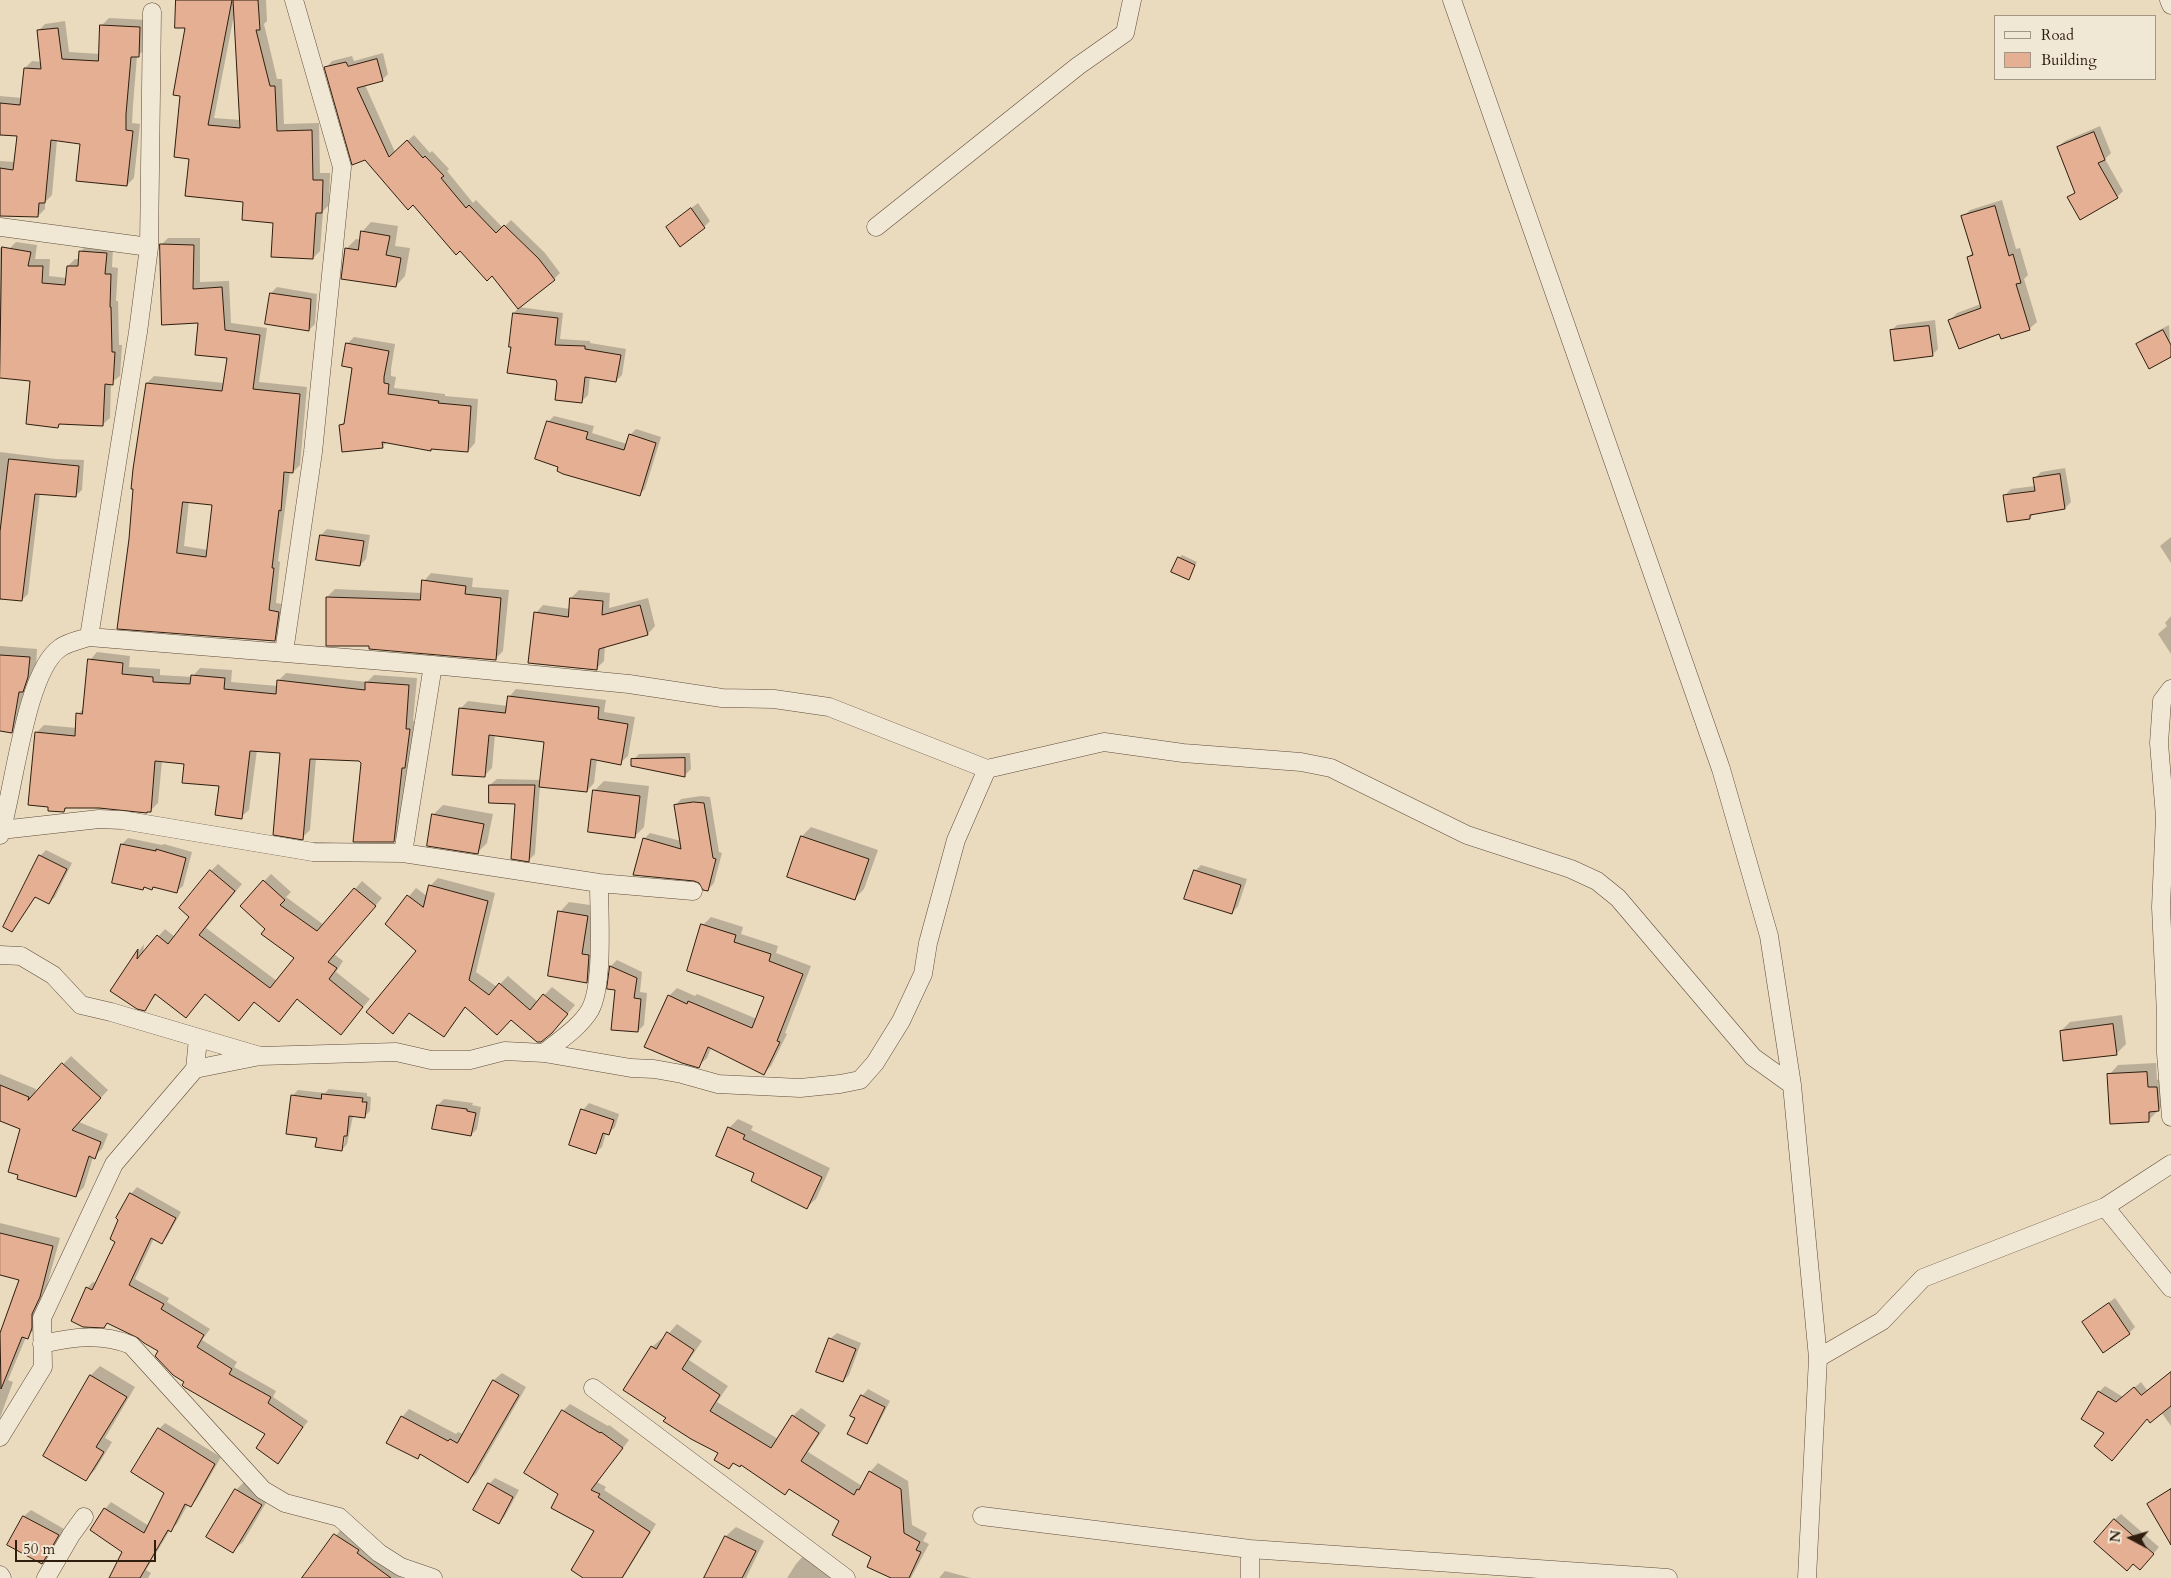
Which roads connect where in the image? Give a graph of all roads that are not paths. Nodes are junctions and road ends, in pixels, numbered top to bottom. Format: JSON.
{"nodes":[{"id":1,"x":294,"y":0,"type":"edge"},
{"id":2,"x":1132,"y":0,"type":"edge"},
{"id":3,"x":1452,"y":0,"type":"edge"},
{"id":4,"x":2169,"y":0,"type":"edge"},
{"id":5,"x":2171,"y":5,"type":"edge"},
{"id":6,"x":152,"y":12,"type":"dead end"},
{"id":7,"x":0,"y":227,"type":"edge"},
{"id":8,"x":876,"y":227,"type":"dead end"},
{"id":9,"x":149,"y":247,"type":"junction"},
{"id":10,"x":89,"y":637,"type":"junction"},
{"id":11,"x":284,"y":652,"type":"junction"},
{"id":12,"x":432,"y":665,"type":"junction"},
{"id":13,"x":2171,"y":688,"type":"edge"},
{"id":14,"x":987,"y":769,"type":"junction"},
{"id":15,"x":1,"y":833,"type":"edge"},
{"id":16,"x":403,"y":853,"type":"junction"},
{"id":17,"x":599,"y":883,"type":"junction"},
{"id":18,"x":693,"y":891,"type":"dead end"},
{"id":19,"x":0,"y":955,"type":"edge"},
{"id":20,"x":198,"y":1039,"type":"junction"},
{"id":21,"x":544,"y":1053,"type":"junction"},
{"id":22,"x":260,"y":1056,"type":"junction"},
{"id":23,"x":194,"y":1069,"type":"junction"},
{"id":24,"x":1792,"y":1085,"type":"junction"},
{"id":25,"x":2171,"y":1117,"type":"edge"},
{"id":26,"x":2171,"y":1164,"type":"edge"},
{"id":27,"x":2105,"y":1207,"type":"junction"},
{"id":28,"x":2171,"y":1288,"type":"edge"},
{"id":29,"x":42,"y":1344,"type":"junction"},
{"id":30,"x":1818,"y":1358,"type":"junction"},
{"id":31,"x":592,"y":1388,"type":"dead end"},
{"id":32,"x":0,"y":1436,"type":"edge"},
{"id":33,"x":982,"y":1516,"type":"dead end"},
{"id":34,"x":84,"y":1517,"type":"dead end"},
{"id":35,"x":1250,"y":1549,"type":"junction"},
{"id":36,"x":46,"y":1578,"type":"edge"},
{"id":37,"x":433,"y":1578,"type":"edge"},
{"id":38,"x":846,"y":1578,"type":"edge"},
{"id":39,"x":1250,"y":1578,"type":"edge"},
{"id":40,"x":1668,"y":1578,"type":"edge"},
{"id":41,"x":1807,"y":1578,"type":"edge"}],
"edges":[{"from":1,"to":11,"type":"street"},
{"from":2,"to":8,"type":"street"},
{"from":3,"to":24,"type":"street"},
{"from":4,"to":5,"type":"street"},
{"from":6,"to":9,"type":"street"},
{"from":7,"to":9,"type":"street"},
{"from":9,"to":10,"type":"street"},
{"from":10,"to":11,"type":"street"},
{"from":10,"to":15,"type":"street"},
{"from":11,"to":12,"type":"street"},
{"from":12,"to":14,"type":"street"},
{"from":12,"to":16,"type":"street"},
{"from":13,"to":25,"type":"street"},
{"from":14,"to":21,"type":"street"},
{"from":14,"to":24,"type":"street"},
{"from":15,"to":16,"type":"street"},
{"from":16,"to":17,"type":"street"},
{"from":17,"to":18,"type":"street"},
{"from":17,"to":21,"type":"street"},
{"from":19,"to":20,"type":"street"},
{"from":20,"to":22,"type":"street"},
{"from":20,"to":23,"type":"street"},
{"from":21,"to":22,"type":"street"},
{"from":22,"to":23,"type":"street"},
{"from":23,"to":29,"type":"street"},
{"from":24,"to":30,"type":"street"},
{"from":26,"to":27,"type":"street"},
{"from":27,"to":28,"type":"street"},
{"from":27,"to":30,"type":"street"},
{"from":29,"to":32,"type":"street"},
{"from":29,"to":37,"type":"street"},
{"from":30,"to":41,"type":"street"},
{"from":31,"to":38,"type":"street"},
{"from":33,"to":35,"type":"street"},
{"from":34,"to":36,"type":"street"},
{"from":35,"to":39,"type":"street"},
{"from":35,"to":40,"type":"street"}]}
